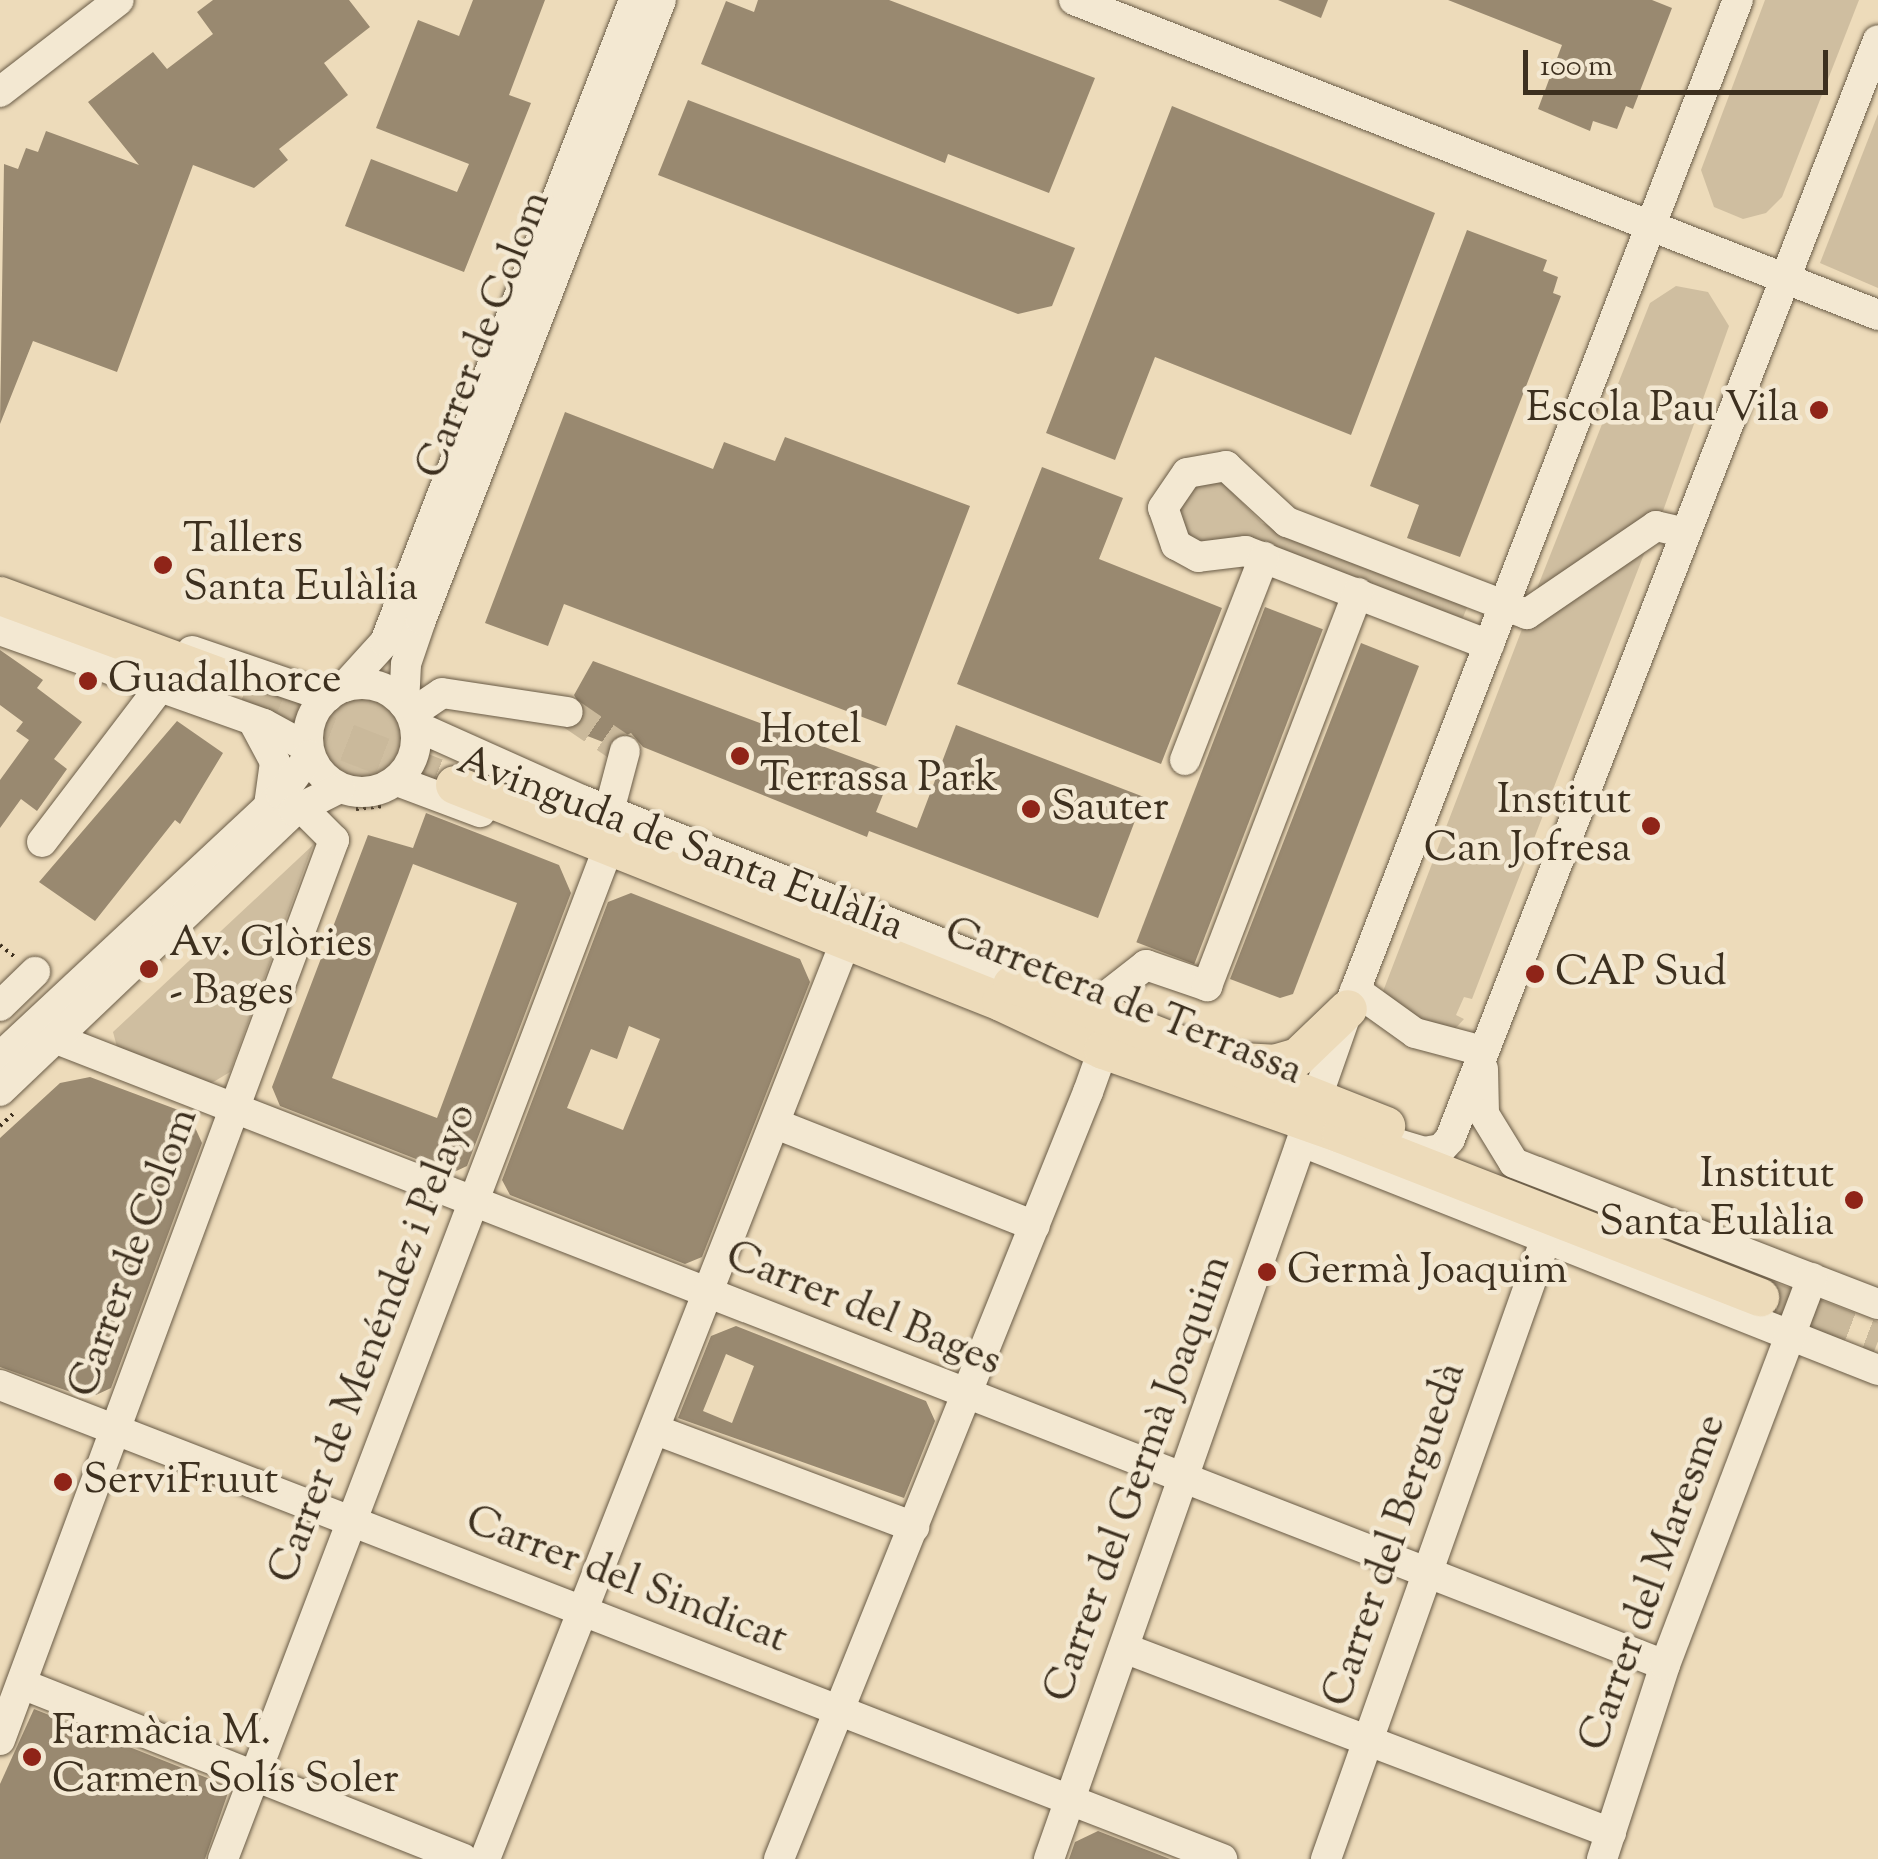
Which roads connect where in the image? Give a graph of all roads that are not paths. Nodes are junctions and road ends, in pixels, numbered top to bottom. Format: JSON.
{"nodes":[{"id":1,"x":119,"y":0,"type":"edge"},
{"id":2,"x":634,"y":0,"type":"edge"},
{"id":3,"x":661,"y":0,"type":"edge"},
{"id":4,"x":1074,"y":0,"type":"edge"},
{"id":5,"x":1738,"y":0,"type":"edge"},
{"id":6,"x":1878,"y":40,"type":"edge"},
{"id":7,"x":0,"y":92,"type":"edge"},
{"id":8,"x":1648,"y":227,"type":"junction"},
{"id":9,"x":1782,"y":278,"type":"junction"},
{"id":10,"x":1878,"y":315,"type":"edge"},
{"id":11,"x":1682,"y":532,"type":"junction"},
{"id":12,"x":1264,"y":557,"type":"junction"},
{"id":13,"x":0,"y":582,"type":"edge"},
{"id":14,"x":1358,"y":593,"type":"junction"},
{"id":15,"x":0,"y":596,"type":"edge"},
{"id":16,"x":1504,"y":606,"type":"junction"},
{"id":17,"x":0,"y":613,"type":"edge"},
{"id":18,"x":0,"y":630,"type":"edge"},
{"id":19,"x":1489,"y":645,"type":"junction"},
{"id":20,"x":162,"y":686,"type":"junction"},
{"id":21,"x":335,"y":692,"type":"junction"},
{"id":22,"x":568,"y":712,"type":"tunnel mouth"},
{"id":23,"x":410,"y":715,"type":"junction"},
{"id":24,"x":253,"y":720,"type":"junction"},
{"id":25,"x":309,"y":751,"type":"junction"},
{"id":26,"x":625,"y":751,"type":"dead end"},
{"id":27,"x":1185,"y":760,"type":"dead end"},
{"id":28,"x":393,"y":793,"type":"junction"},
{"id":29,"x":347,"y":798,"type":"junction"},
{"id":30,"x":269,"y":805,"type":"junction"},
{"id":31,"x":300,"y":806,"type":"junction"},
{"id":32,"x":609,"y":811,"type":"junction"},
{"id":33,"x":42,"y":842,"type":"dead end"},
{"id":34,"x":604,"y":860,"type":"junction"},
{"id":35,"x":841,"y":953,"type":"junction"},
{"id":36,"x":35,"y":972,"type":"dead end"},
{"id":37,"x":1087,"y":999,"type":"junction"},
{"id":38,"x":1352,"y":999,"type":"junction"},
{"id":39,"x":0,"y":1006,"type":"edge"},
{"id":40,"x":43,"y":1034,"type":"junction"},
{"id":41,"x":1102,"y":1050,"type":"junction"},
{"id":42,"x":1483,"y":1052,"type":"junction"},
{"id":43,"x":0,"y":1058,"type":"edge"},
{"id":44,"x":1217,"y":1059,"type":"junction"},
{"id":45,"x":13,"y":1097,"type":"edge"},
{"id":46,"x":1463,"y":1106,"type":"junction"},
{"id":47,"x":232,"y":1108,"type":"junction"},
{"id":48,"x":776,"y":1124,"type":"junction"},
{"id":49,"x":1322,"y":1132,"type":"junction"},
{"id":50,"x":1442,"y":1149,"type":"junction"},
{"id":51,"x":1511,"y":1178,"type":"junction"},
{"id":52,"x":474,"y":1201,"type":"junction"},
{"id":53,"x":1035,"y":1226,"type":"junction"},
{"id":54,"x":1546,"y":1238,"type":"junction"},
{"id":55,"x":1812,"y":1278,"type":"junction"},
{"id":56,"x":706,"y":1293,"type":"junction"},
{"id":57,"x":1878,"y":1304,"type":"edge"},
{"id":58,"x":1790,"y":1336,"type":"junction"},
{"id":59,"x":1878,"y":1370,"type":"edge"},
{"id":60,"x":0,"y":1385,"type":"edge"},
{"id":61,"x":966,"y":1398,"type":"junction"},
{"id":62,"x":656,"y":1430,"type":"junction"},
{"id":63,"x":115,"y":1433,"type":"junction"},
{"id":64,"x":1182,"y":1480,"type":"junction"},
{"id":65,"x":351,"y":1522,"type":"junction"},
{"id":66,"x":914,"y":1528,"type":"junction"},
{"id":67,"x":1426,"y":1577,"type":"junction"},
{"id":68,"x":584,"y":1612,"type":"junction"},
{"id":69,"x":1124,"y":1648,"type":"junction"},
{"id":70,"x":1665,"y":1665,"type":"junction"},
{"id":71,"x":22,"y":1684,"type":"junction"},
{"id":72,"x":840,"y":1706,"type":"junction"},
{"id":73,"x":0,"y":1740,"type":"edge"},
{"id":74,"x":1369,"y":1740,"type":"junction"},
{"id":75,"x":255,"y":1776,"type":"junction"},
{"id":76,"x":1070,"y":1802,"type":"junction"},
{"id":77,"x":1607,"y":1846,"type":"edge"},
{"id":78,"x":223,"y":1859,"type":"edge"},
{"id":79,"x":463,"y":1859,"type":"edge"},
{"id":80,"x":485,"y":1859,"type":"edge"},
{"id":81,"x":779,"y":1859,"type":"edge"},
{"id":82,"x":1050,"y":1859,"type":"edge"},
{"id":83,"x":1222,"y":1859,"type":"edge"},
{"id":84,"x":1326,"y":1859,"type":"edge"}],
"edges":[{"from":1,"to":7,"type":"street"},
{"from":2,"to":21,"type":"street","name":"Carrer de Colom"},
{"from":3,"to":23,"type":"street","name":"Carrer de Colom"},
{"from":4,"to":8,"type":"street"},
{"from":5,"to":8,"type":"street","name":"Carrer del Germà Joaquim"},
{"from":6,"to":9,"type":"street"},
{"from":8,"to":9,"type":"street"},
{"from":8,"to":16,"type":"street","name":"Carrer del Germà Joaquim"},
{"from":9,"to":10,"type":"street"},
{"from":9,"to":11,"type":"street"},
{"from":11,"to":16,"type":"street"},
{"from":11,"to":42,"type":"street"},
{"from":12,"to":14,"type":"street"},
{"from":12,"to":16,"type":"street"},
{"from":12,"to":27,"type":"street"},
{"from":13,"to":21,"type":"street"},
{"from":14,"to":19,"type":"street"},
{"from":14,"to":37,"type":"street"},
{"from":15,"to":17,"type":"main road"},
{"from":16,"to":19,"type":"street","name":"Carrer del Germà Joaquim"},
{"from":18,"to":20,"type":"street"},
{"from":19,"to":38,"type":"street","name":"Carrer del Germà Joaquim"},
{"from":20,"to":24,"type":"street"},
{"from":20,"to":33,"type":"street"},
{"from":21,"to":23,"type":"street"},
{"from":21,"to":25,"type":"street"},
{"from":22,"to":23,"type":"street"},
{"from":23,"to":28,"type":"street"},
{"from":23,"to":32,"type":"street","name":"Avinguda de Santa Eulàlia"},
{"from":24,"to":25,"type":"street"},
{"from":24,"to":30,"type":"street"},
{"from":25,"to":29,"type":"street"},
{"from":25,"to":30,"type":"street"},
{"from":26,"to":32,"type":"street"},
{"from":28,"to":29,"type":"street"},
{"from":28,"to":34,"type":"street","name":"Avinguda de Santa Eulàlia"},
{"from":29,"to":31,"type":"street"},
{"from":30,"to":40,"type":"street"},
{"from":31,"to":40,"type":"street"},
{"from":31,"to":47,"type":"street","name":"Carrer de Colom"},
{"from":32,"to":37,"type":"street","name":"Avinguda de Santa Eulàlia"},
{"from":34,"to":35,"type":"street","name":"Avinguda de Santa Eulàlia"},
{"from":34,"to":52,"type":"street","name":"Carrer de Menéndez i Pelayo"},
{"from":35,"to":41,"type":"street","name":"Avinguda de Santa Eulàlia"},
{"from":35,"to":48,"type":"street"},
{"from":36,"to":39,"type":"street"},
{"from":37,"to":41,"type":"main road","name":"Carretera de Terrassa"},
{"from":37,"to":44,"type":"main road","name":"Carretera de Terrassa"},
{"from":38,"to":42,"type":"street"},
{"from":38,"to":44,"type":"main road"},
{"from":38,"to":49,"type":"street","name":"Carrer del Germà Joaquim"},
{"from":40,"to":43,"type":"street"},
{"from":40,"to":45,"type":"street"},
{"from":40,"to":47,"type":"street","name":"Carrer del Bages"},
{"from":41,"to":49,"type":"main road","name":"Carretera de Terrassa"},
{"from":41,"to":53,"type":"street"},
{"from":42,"to":46,"type":"street"},
{"from":42,"to":55,"type":"street"},
{"from":44,"to":49,"type":"main road","name":"Carretera de Terrassa"},
{"from":46,"to":50,"type":"street"},
{"from":46,"to":51,"type":"street"},
{"from":47,"to":52,"type":"street","name":"Carrer del Bages"},
{"from":47,"to":63,"type":"street","name":"Carrer de Colom"},
{"from":48,"to":53,"type":"street"},
{"from":48,"to":56,"type":"street"},
{"from":49,"to":50,"type":"main road","name":"Carretera de Terrassa"},
{"from":49,"to":51,"type":"main road","name":"Carretera de Terrassa"},
{"from":49,"to":54,"type":"street"},
{"from":49,"to":64,"type":"street","name":"Carrer del Germà Joaquim"},
{"from":50,"to":51,"type":"main road","name":"Carretera de Terrassa"},
{"from":52,"to":56,"type":"street","name":"Carrer del Bages"},
{"from":52,"to":65,"type":"street","name":"Carrer de Menéndez i Pelayo"},
{"from":53,"to":61,"type":"street"},
{"from":54,"to":58,"type":"street"},
{"from":54,"to":67,"type":"street","name":"Carrer del Berguedà"},
{"from":55,"to":57,"type":"street"},
{"from":55,"to":58,"type":"street"},
{"from":56,"to":61,"type":"street","name":"Carrer del Bages"},
{"from":56,"to":62,"type":"street"},
{"from":58,"to":59,"type":"street"},
{"from":58,"to":70,"type":"street","name":"Carrer del Maresme"},
{"from":60,"to":63,"type":"street","name":"Carrer del Sindicat"},
{"from":61,"to":64,"type":"street","name":"Carrer del Bages"},
{"from":61,"to":66,"type":"street"},
{"from":62,"to":66,"type":"street"},
{"from":62,"to":68,"type":"street"},
{"from":63,"to":65,"type":"street","name":"Carrer del Sindicat"},
{"from":63,"to":71,"type":"street","name":"Carrer de Colom"},
{"from":64,"to":67,"type":"street","name":"Carrer del Bages"},
{"from":64,"to":69,"type":"street","name":"Carrer del Germà Joaquim"},
{"from":65,"to":68,"type":"street","name":"Carrer del Sindicat"},
{"from":65,"to":75,"type":"street","name":"Carrer de Menéndez i Pelayo"},
{"from":66,"to":72,"type":"street"},
{"from":67,"to":70,"type":"street","name":"Carrer del Bages"},
{"from":67,"to":74,"type":"street","name":"Carrer del Berguedà"},
{"from":68,"to":72,"type":"street","name":"Carrer del Sindicat"},
{"from":68,"to":80,"type":"street"},
{"from":69,"to":74,"type":"street"},
{"from":69,"to":76,"type":"street","name":"Carrer del Germà Joaquim"},
{"from":70,"to":77,"type":"street","name":"Carrer del Maresme"},
{"from":71,"to":73,"type":"street","name":"Carrer de Colom"},
{"from":71,"to":75,"type":"street"},
{"from":72,"to":76,"type":"street","name":"Carrer del Sindicat"},
{"from":72,"to":81,"type":"street"},
{"from":74,"to":77,"type":"street"},
{"from":74,"to":84,"type":"street","name":"Carrer del Berguedà"},
{"from":75,"to":78,"type":"street","name":"Carrer de Menéndez i Pelayo"},
{"from":75,"to":79,"type":"street"},
{"from":76,"to":82,"type":"street","name":"Carrer del Germà Joaquim"},
{"from":76,"to":83,"type":"street","name":"Carrer del Sindicat"}]}
